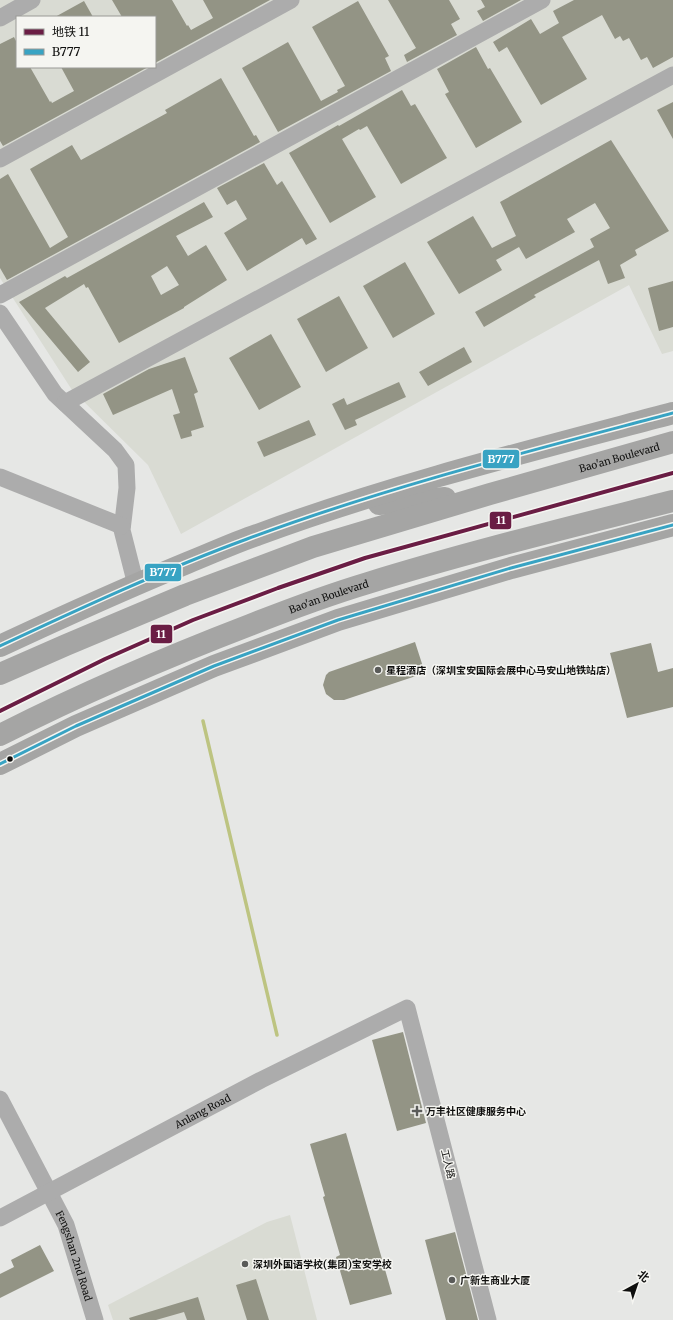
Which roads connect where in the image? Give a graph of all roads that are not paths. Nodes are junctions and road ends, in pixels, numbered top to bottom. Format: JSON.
{"nodes":[{"id":1,"x":32,"y":0,"type":"edge"},
{"id":2,"x":291,"y":0,"type":"edge"},
{"id":3,"x":542,"y":0,"type":"edge"},
{"id":4,"x":0,"y":18,"type":"edge"},
{"id":5,"x":673,"y":76,"type":"edge"},
{"id":6,"x":0,"y":159,"type":"edge"},
{"id":7,"x":0,"y":295,"type":"edge"},
{"id":8,"x":0,"y":313,"type":"edge"},
{"id":9,"x":65,"y":403,"type":"junction"},
{"id":10,"x":673,"y":413,"type":"edge"},
{"id":11,"x":673,"y":442,"type":"edge"},
{"id":12,"x":0,"y":477,"type":"edge"},
{"id":13,"x":490,"y":494,"type":"junction"},
{"id":14,"x":673,"y":501,"type":"edge"},
{"id":15,"x":333,"y":508,"type":"junction"},
{"id":16,"x":673,"y":525,"type":"edge"},
{"id":17,"x":122,"y":526,"type":"junction"},
{"id":18,"x":136,"y":585,"type":"junction"},
{"id":19,"x":0,"y":646,"type":"edge"},
{"id":20,"x":0,"y":674,"type":"edge"},
{"id":21,"x":159,"y":690,"type":"junction"},
{"id":22,"x":23,"y":724,"type":"junction"},
{"id":23,"x":0,"y":735,"type":"edge"},
{"id":24,"x":0,"y":764,"type":"edge"},
{"id":25,"x":407,"y":1008,"type":"joint"},
{"id":26,"x":0,"y":1099,"type":"edge"},
{"id":27,"x":49,"y":1192,"type":"junction"},
{"id":28,"x":0,"y":1218,"type":"edge"},
{"id":29,"x":95,"y":1320,"type":"edge"},
{"id":30,"x":488,"y":1320,"type":"edge"}],
"edges":[{"from":1,"to":4,"type":"street"},
{"from":2,"to":6,"type":"street"},
{"from":3,"to":7,"type":"street"},
{"from":5,"to":9,"type":"street"},
{"from":8,"to":9,"type":"street"},
{"from":9,"to":17,"type":"street"},
{"from":10,"to":15,"type":"main road"},
{"from":11,"to":13,"type":"main road","name":"Bao'an Boulevard"},
{"from":12,"to":17,"type":"street"},
{"from":13,"to":15,"type":"main road"},
{"from":13,"to":20,"type":"main road","name":"Bao'an Boulevard"},
{"from":14,"to":22,"type":"main road","name":"Bao'an Boulevard"},
{"from":15,"to":18,"type":"main road"},
{"from":16,"to":21,"type":"main road"},
{"from":17,"to":18,"type":"street"},
{"from":18,"to":19,"type":"main road"},
{"from":21,"to":22,"type":"main road"},
{"from":21,"to":24,"type":"main road"},
{"from":22,"to":23,"type":"main road","name":"Bao'an Boulevard"},
{"from":25,"to":27,"type":"street","name":"Anlang Road"},
{"from":25,"to":30,"type":"street","name":"工人路"},
{"from":26,"to":27,"type":"street","name":"Fengshan 2nd Road"},
{"from":27,"to":28,"type":"street","name":"Anlang Road"},
{"from":27,"to":29,"type":"street","name":"Fengshan 2nd Road"}]}
